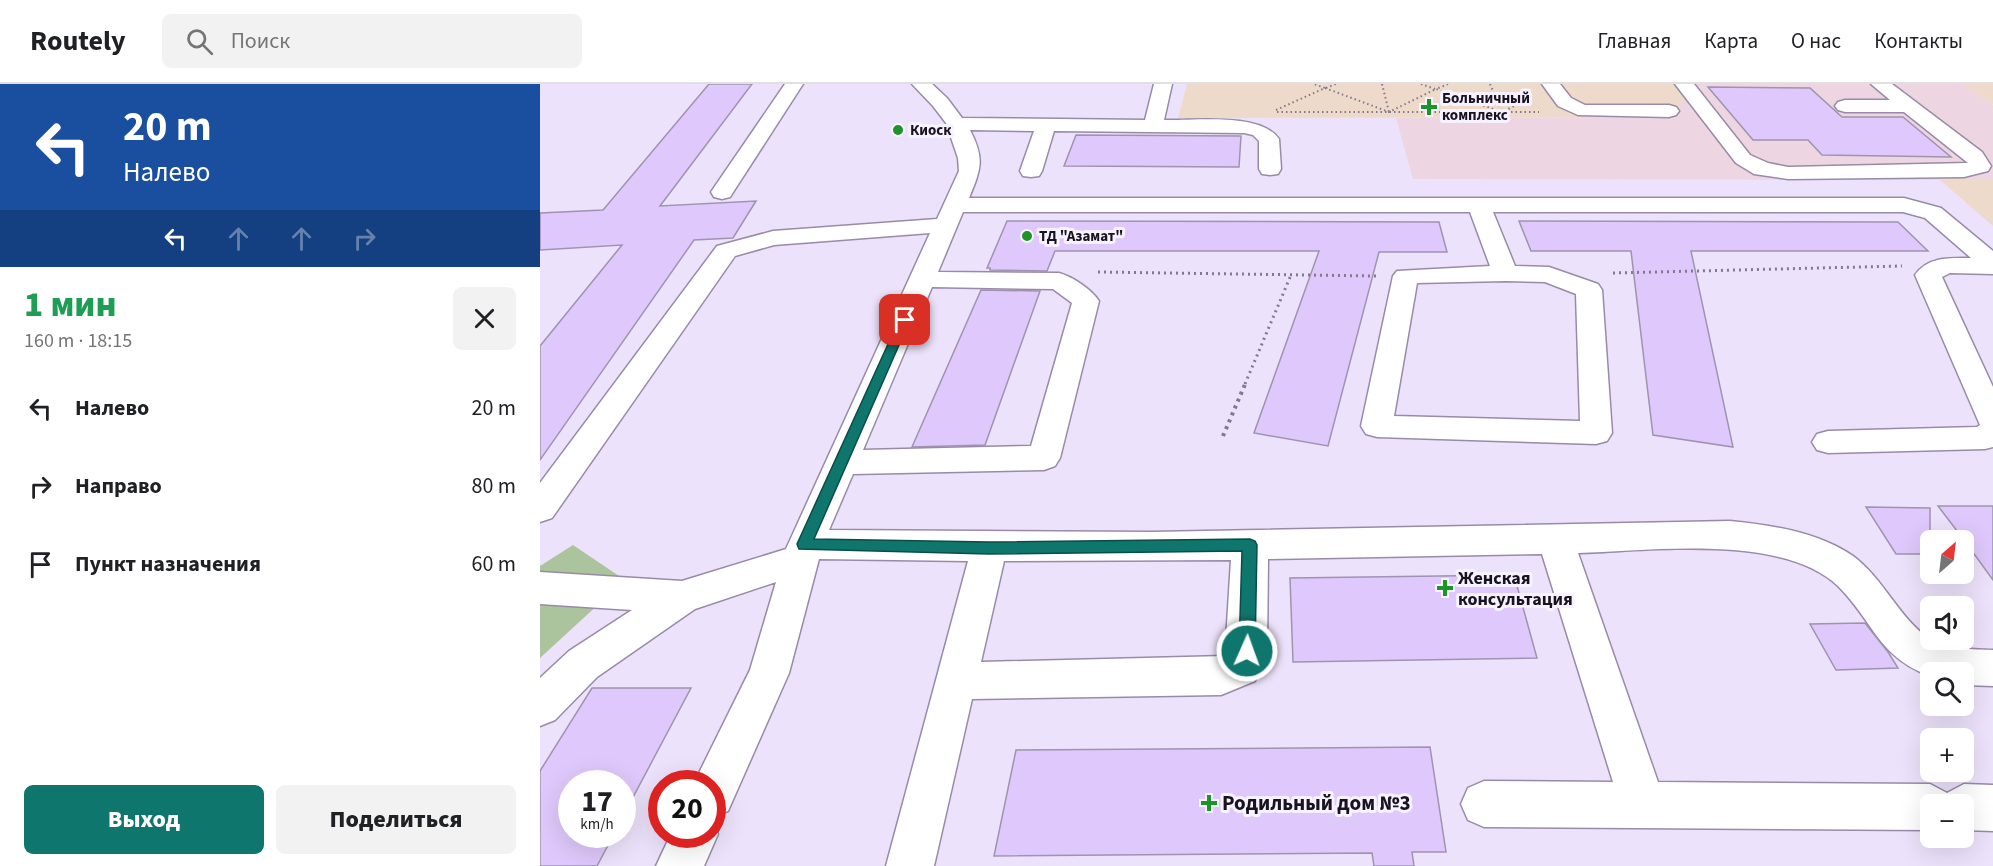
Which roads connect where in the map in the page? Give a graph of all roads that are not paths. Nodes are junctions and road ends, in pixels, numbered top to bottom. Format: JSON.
{"nodes":[{"id":1,"x":794,"y":84,"type":"edge"},
{"id":2,"x":921,"y":84,"type":"edge"},
{"id":3,"x":1162,"y":84,"type":"edge"},
{"id":4,"x":1551,"y":84,"type":"edge"},
{"id":5,"x":1684,"y":84,"type":"edge"},
{"id":6,"x":1880,"y":84,"type":"edge"},
{"id":7,"x":1845,"y":106,"type":"dead end"},
{"id":8,"x":1909,"y":106,"type":"junction"},
{"id":9,"x":1669,"y":111,"type":"dead end"},
{"id":10,"x":958,"y":124,"type":"junction"},
{"id":11,"x":1046,"y":125,"type":"junction"},
{"id":12,"x":1153,"y":126,"type":"junction"},
{"id":13,"x":1750,"y":164,"type":"junction"},
{"id":14,"x":1270,"y":169,"type":"dead end"},
{"id":15,"x":1031,"y":171,"type":"dead end"},
{"id":16,"x":722,"y":192,"type":"dead end"},
{"id":17,"x":1479,"y":205,"type":"junction"},
{"id":18,"x":1785,"y":205,"type":"junction"},
{"id":19,"x":952,"y":215,"type":"junction"},
{"id":20,"x":1993,"y":265,"type":"edge"},
{"id":21,"x":1505,"y":273,"type":"junction"},
{"id":22,"x":923,"y":279,"type":"junction"},
{"id":23,"x":1993,"y":420,"type":"edge"},
{"id":24,"x":1993,"y":430,"type":"edge"},
{"id":25,"x":1828,"y":442,"type":"dead end"},
{"id":26,"x":841,"y":462,"type":"junction"},
{"id":27,"x":540,"y":509,"type":"edge"},
{"id":28,"x":1555,"y":539,"type":"junction"},
{"id":29,"x":1250,"y":545,"type":"junction"},
{"id":30,"x":989,"y":548,"type":"junction"},
{"id":31,"x":802,"y":552,"type":"junction"},
{"id":32,"x":540,"y":588,"type":"edge"},
{"id":33,"x":682,"y":597,"type":"junction"},
{"id":34,"x":1993,"y":668,"type":"edge"},
{"id":35,"x":956,"y":681,"type":"junction"},
{"id":36,"x":540,"y":706,"type":"edge"},
{"id":37,"x":724,"y":770,"type":"edge"},
{"id":38,"x":1484,"y":804,"type":"dead end"},
{"id":39,"x":1643,"y":804,"type":"junction"},
{"id":40,"x":1920,"y":807,"type":"edge"},
{"id":41,"x":1974,"y":807,"type":"edge"},
{"id":42,"x":1993,"y":808,"type":"edge"},
{"id":43,"x":688,"y":848,"type":"edge"},
{"id":44,"x":680,"y":866,"type":"edge"},
{"id":45,"x":910,"y":866,"type":"edge"}],
"edges":[{"from":1,"to":16,"type":"street"},
{"from":2,"to":10,"type":"street"},
{"from":3,"to":12,"type":"street"},
{"from":4,"to":9,"type":"street"},
{"from":5,"to":13,"type":"street"},
{"from":6,"to":8,"type":"street"},
{"from":7,"to":8,"type":"street"},
{"from":8,"to":13,"type":"street"},
{"from":10,"to":11,"type":"street"},
{"from":10,"to":19,"type":"street"},
{"from":11,"to":12,"type":"street"},
{"from":11,"to":15,"type":"street"},
{"from":12,"to":14,"type":"street"},
{"from":13,"to":18,"type":"street"},
{"from":17,"to":18,"type":"street"},
{"from":17,"to":19,"type":"street"},
{"from":17,"to":21,"type":"street"},
{"from":18,"to":20,"type":"street"},
{"from":19,"to":22,"type":"street"},
{"from":19,"to":27,"type":"street"},
{"from":20,"to":23,"type":"street"},
{"from":21,"to":21,"type":"street"},
{"from":22,"to":26,"type":"street"},
{"from":22,"to":26,"type":"street"},
{"from":24,"to":25,"type":"street"},
{"from":26,"to":31,"type":"street"},
{"from":28,"to":29,"type":"street"},
{"from":28,"to":34,"type":"street"},
{"from":28,"to":39,"type":"street"},
{"from":29,"to":30,"type":"street"},
{"from":29,"to":35,"type":"street"},
{"from":30,"to":31,"type":"street"},
{"from":30,"to":35,"type":"street"},
{"from":31,"to":33,"type":"street"},
{"from":31,"to":37,"type":"street"},
{"from":32,"to":33,"type":"street"},
{"from":33,"to":36,"type":"street"},
{"from":35,"to":45,"type":"street"},
{"from":38,"to":39,"type":"street"},
{"from":39,"to":40,"type":"street"},
{"from":41,"to":42,"type":"street"},
{"from":43,"to":44,"type":"street"}]}
